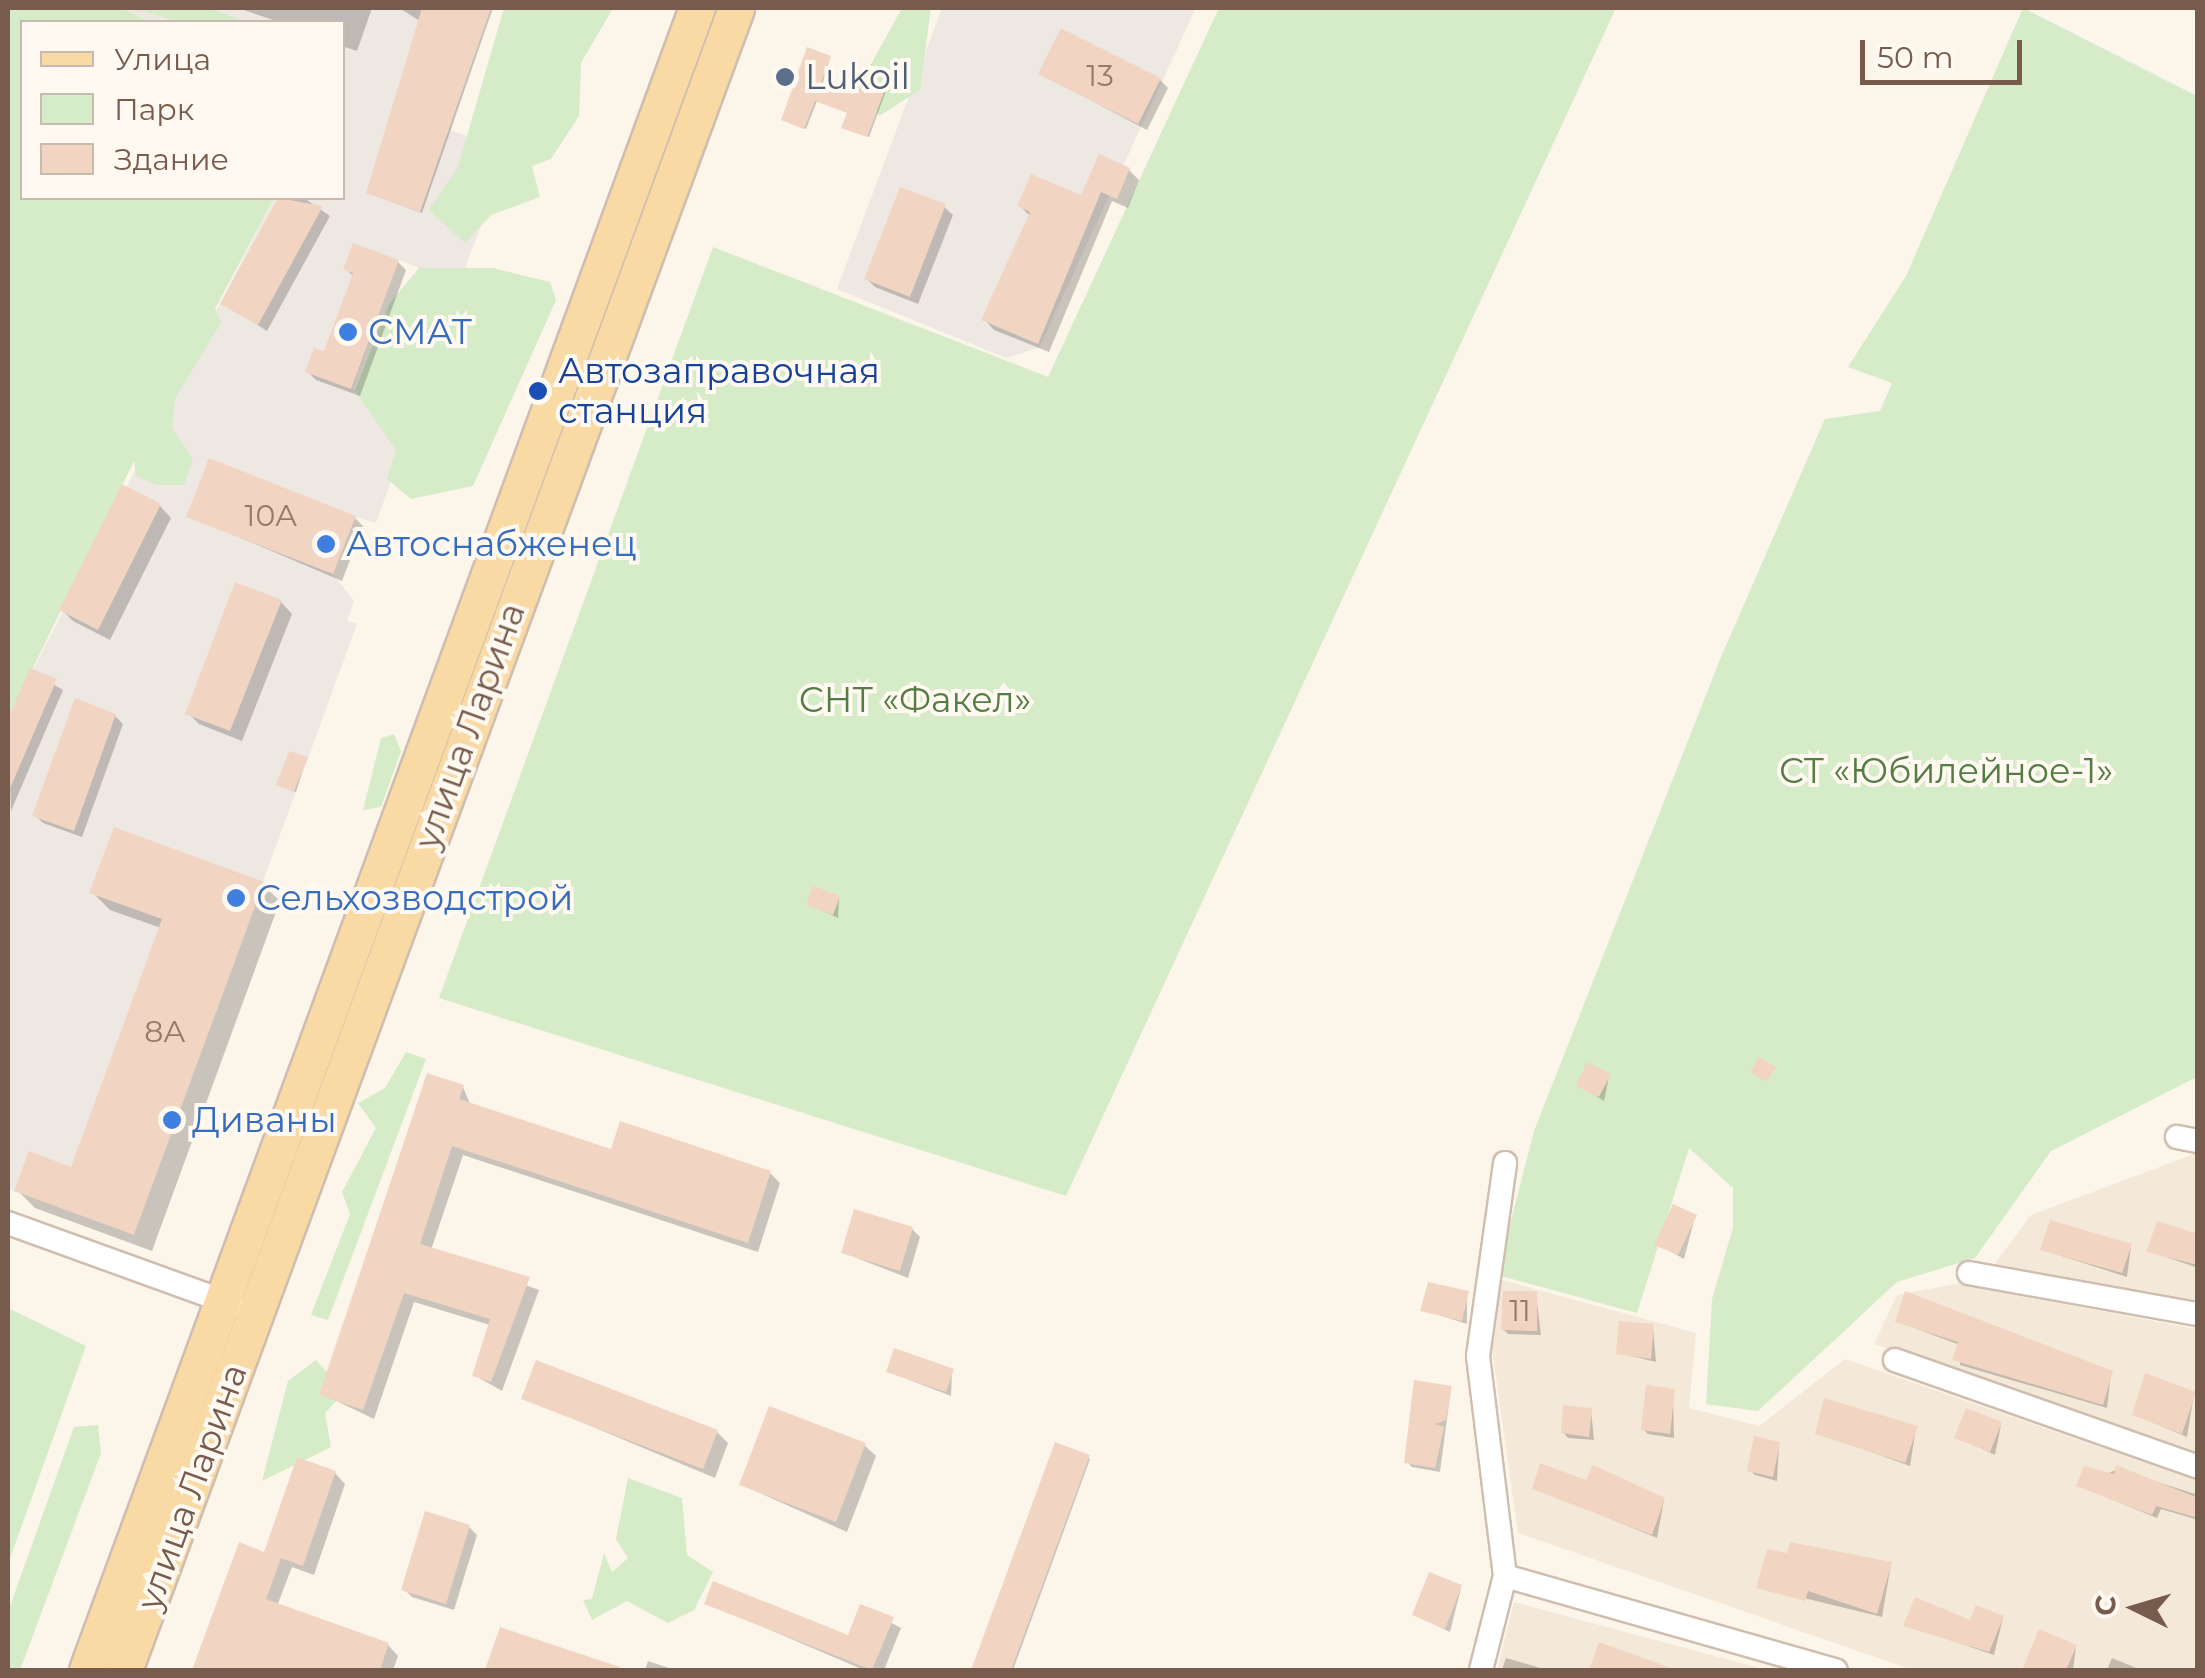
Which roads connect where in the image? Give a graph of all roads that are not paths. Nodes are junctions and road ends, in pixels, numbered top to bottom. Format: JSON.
{"nodes":[{"id":1,"x":696,"y":8,"type":"edge"},
{"id":2,"x":736,"y":8,"type":"edge"},
{"id":3,"x":1506,"y":1163,"type":"dead end"},
{"id":4,"x":8,"y":1223,"type":"edge"},
{"id":5,"x":1968,"y":1273,"type":"dead end"},
{"id":6,"x":240,"y":1307,"type":"junction"},
{"id":7,"x":2198,"y":1314,"type":"edge"},
{"id":8,"x":1895,"y":1360,"type":"dead end"},
{"id":9,"x":2198,"y":1467,"type":"edge"},
{"id":10,"x":1505,"y":1576,"type":"junction"},
{"id":11,"x":87,"y":1670,"type":"edge"},
{"id":12,"x":124,"y":1670,"type":"edge"},
{"id":13,"x":1481,"y":1670,"type":"edge"},
{"id":14,"x":1836,"y":1670,"type":"edge"}],
"edges":[{"from":1,"to":6,"type":"main road","name":"улица Ларина"},
{"from":2,"to":6,"type":"main road","name":"улица Ларина"},
{"from":3,"to":10,"type":"street"},
{"from":4,"to":6,"type":"street"},
{"from":5,"to":7,"type":"street"},
{"from":6,"to":11,"type":"main road","name":"улица Ларина"},
{"from":6,"to":12,"type":"main road","name":"улица Ларина"},
{"from":8,"to":9,"type":"street"},
{"from":10,"to":13,"type":"street"},
{"from":10,"to":14,"type":"street"}]}
